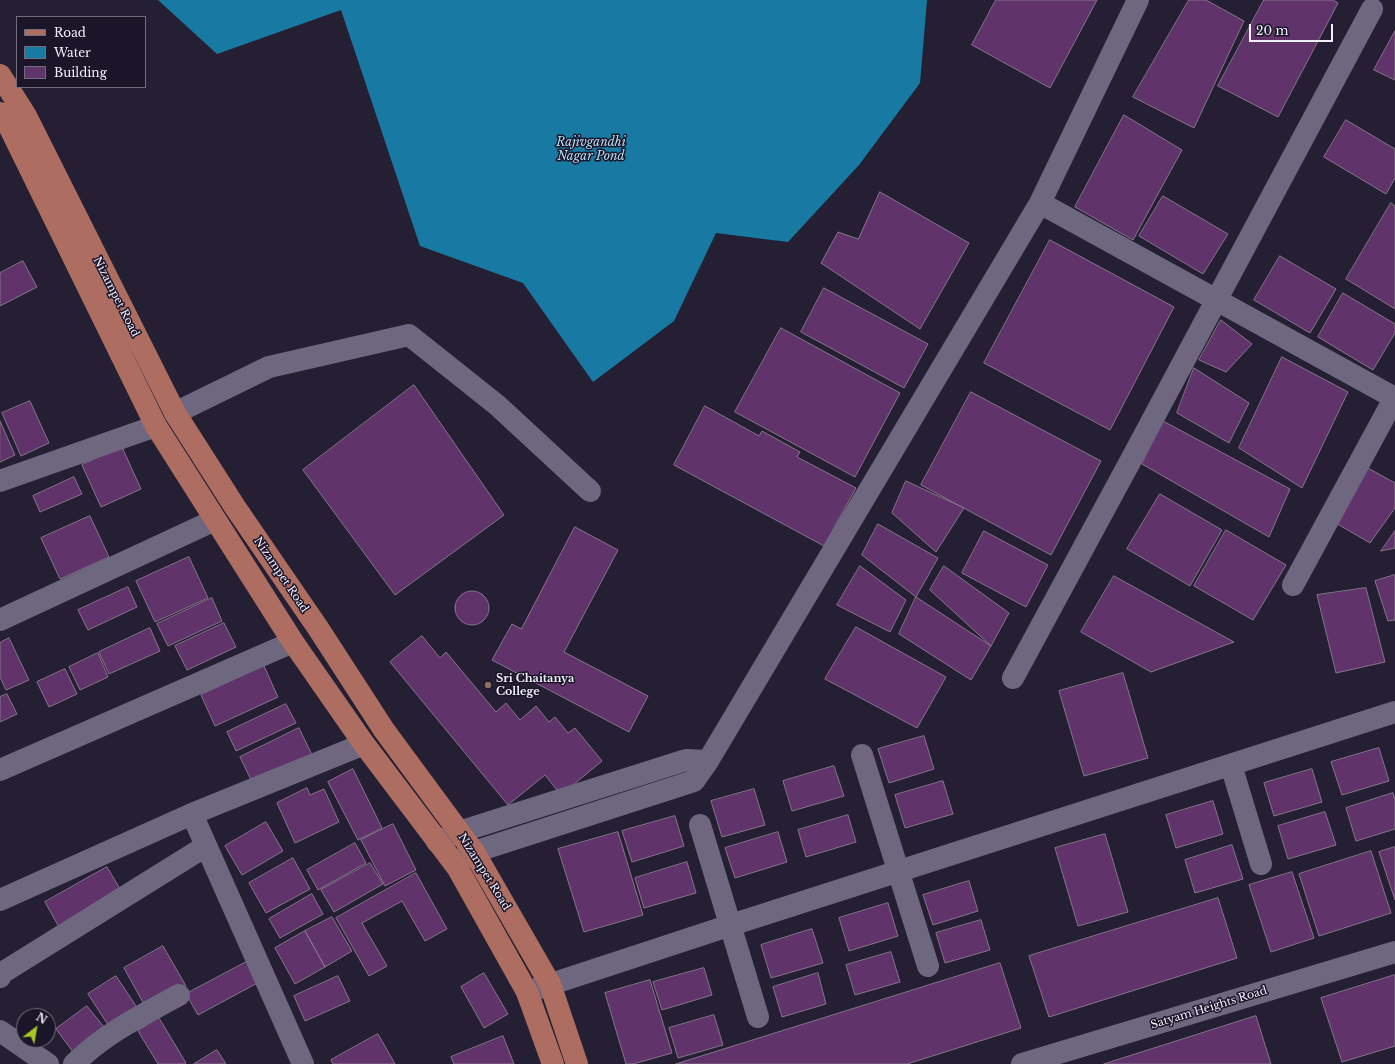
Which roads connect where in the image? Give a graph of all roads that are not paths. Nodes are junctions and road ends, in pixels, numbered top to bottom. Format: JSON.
{"nodes":[{"id":1,"x":1138,"y":0,"type":"edge"},
{"id":2,"x":1372,"y":9,"type":"dead end"},
{"id":3,"x":0,"y":75,"type":"edge"},
{"id":4,"x":9,"y":122,"type":"edge"},
{"id":5,"x":1040,"y":203,"type":"junction"},
{"id":6,"x":1217,"y":300,"type":"junction"},
{"id":7,"x":1395,"y":398,"type":"edge"},
{"id":8,"x":175,"y":413,"type":"junction"},
{"id":9,"x":156,"y":426,"type":"junction"},
{"id":10,"x":0,"y":481,"type":"edge"},
{"id":11,"x":590,"y":491,"type":"dead end"},
{"id":12,"x":215,"y":520,"type":"junction"},
{"id":13,"x":1293,"y":585,"type":"dead end"},
{"id":14,"x":0,"y":620,"type":"edge"},
{"id":15,"x":293,"y":642,"type":"junction"},
{"id":16,"x":1013,"y":678,"type":"dead end"},
{"id":17,"x":1395,"y":712,"type":"edge"},
{"id":18,"x":364,"y":744,"type":"junction"},
{"id":19,"x":862,"y":755,"type":"dead end"},
{"id":20,"x":708,"y":761,"type":"junction"},
{"id":21,"x":1231,"y":765,"type":"junction"},
{"id":22,"x":0,"y":770,"type":"edge"},
{"id":23,"x":192,"y":814,"type":"junction"},
{"id":24,"x":700,"y":825,"type":"dead end"},
{"id":25,"x":459,"y":832,"type":"junction"},
{"id":26,"x":437,"y":842,"type":"junction"},
{"id":27,"x":206,"y":846,"type":"junction"},
{"id":28,"x":474,"y":852,"type":"junction"},
{"id":29,"x":453,"y":863,"type":"junction"},
{"id":30,"x":1261,"y":864,"type":"dead end"},
{"id":31,"x":899,"y":871,"type":"junction"},
{"id":32,"x":0,"y":900,"type":"edge"},
{"id":33,"x":730,"y":925,"type":"junction"},
{"id":34,"x":1395,"y":952,"type":"edge"},
{"id":35,"x":928,"y":966,"type":"dead end"},
{"id":36,"x":0,"y":976,"type":"edge"},
{"id":37,"x":550,"y":984,"type":"junction"},
{"id":38,"x":528,"y":992,"type":"junction"},
{"id":39,"x":179,"y":995,"type":"dead end"},
{"id":40,"x":758,"y":1017,"type":"dead end"},
{"id":41,"x":0,"y":1031,"type":"edge"},
{"id":42,"x":48,"y":1064,"type":"edge"},
{"id":43,"x":74,"y":1064,"type":"edge"},
{"id":44,"x":303,"y":1064,"type":"edge"},
{"id":45,"x":553,"y":1064,"type":"edge"},
{"id":46,"x":577,"y":1064,"type":"edge"},
{"id":47,"x":1022,"y":1064,"type":"edge"}],
"edges":[{"from":1,"to":5,"type":"street"},
{"from":2,"to":6,"type":"street"},
{"from":3,"to":4,"type":"main road","name":"Nizampet Road"},
{"from":4,"to":8,"type":"main road","name":"Nizampet Road"},
{"from":4,"to":9,"type":"main road","name":"Nizampet Road"},
{"from":5,"to":6,"type":"street"},
{"from":5,"to":20,"type":"street"},
{"from":6,"to":7,"type":"street"},
{"from":6,"to":16,"type":"street"},
{"from":7,"to":13,"type":"street"},
{"from":8,"to":11,"type":"street"},
{"from":8,"to":25,"type":"main road","name":"Nizampet Road"},
{"from":9,"to":10,"type":"street"},
{"from":9,"to":12,"type":"main road","name":"Nizampet Road"},
{"from":12,"to":14,"type":"street"},
{"from":12,"to":15,"type":"main road","name":"Nizampet Road"},
{"from":15,"to":18,"type":"main road","name":"Nizampet Road"},
{"from":15,"to":22,"type":"street"},
{"from":17,"to":21,"type":"street"},
{"from":18,"to":23,"type":"street"},
{"from":18,"to":26,"type":"main road","name":"Nizampet Road"},
{"from":19,"to":31,"type":"street"},
{"from":20,"to":25,"type":"street"},
{"from":20,"to":28,"type":"street"},
{"from":21,"to":30,"type":"street"},
{"from":21,"to":31,"type":"street"},
{"from":23,"to":27,"type":"street"},
{"from":23,"to":32,"type":"street"},
{"from":24,"to":33,"type":"street"},
{"from":25,"to":26,"type":"street"},
{"from":25,"to":28,"type":"main road","name":"Nizampet Road"},
{"from":26,"to":29,"type":"main road","name":"Nizampet Road"},
{"from":27,"to":36,"type":"street"},
{"from":27,"to":44,"type":"street"},
{"from":28,"to":29,"type":"street"},
{"from":28,"to":37,"type":"main road","name":"Nizampet Road"},
{"from":29,"to":38,"type":"main road","name":"Nizampet Road"},
{"from":31,"to":33,"type":"street"},
{"from":31,"to":35,"type":"street"},
{"from":33,"to":37,"type":"street"},
{"from":33,"to":40,"type":"street"},
{"from":34,"to":47,"type":"street","name":"Satyam Heights Road"},
{"from":37,"to":38,"type":"street"},
{"from":37,"to":46,"type":"main road","name":"Nizampet Road"},
{"from":38,"to":45,"type":"main road","name":"Nizampet Road"},
{"from":39,"to":43,"type":"street"},
{"from":41,"to":42,"type":"street"}]}
